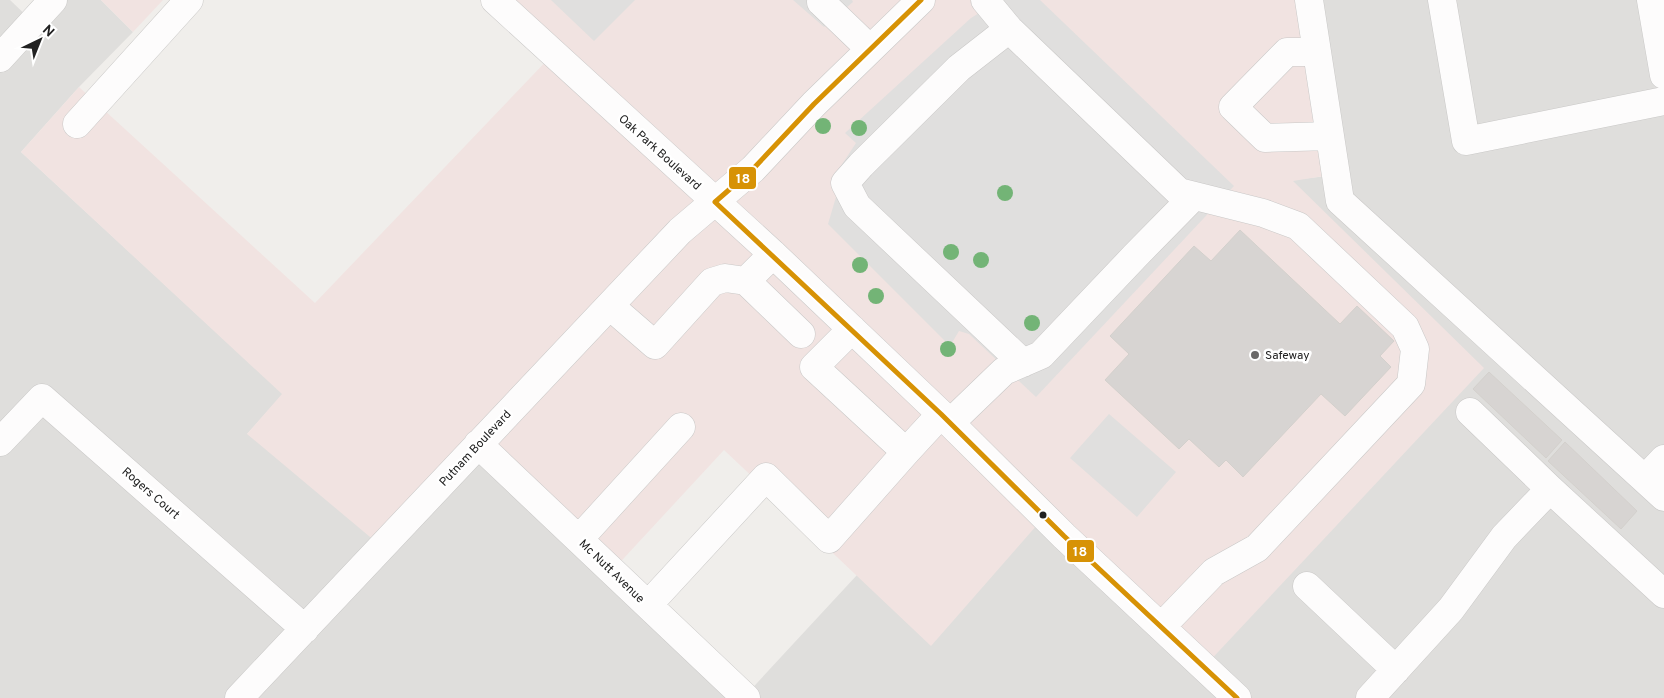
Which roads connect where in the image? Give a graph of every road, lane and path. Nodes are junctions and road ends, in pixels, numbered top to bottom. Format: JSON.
{"nodes":[{"id":1,"x":53,"y":0,"type":"edge"},
{"id":2,"x":189,"y":0,"type":"edge"},
{"id":3,"x":495,"y":0,"type":"edge"},
{"id":4,"x":823,"y":0,"type":"edge"},
{"id":5,"x":921,"y":0,"type":"edge"},
{"id":6,"x":985,"y":0,"type":"edge"},
{"id":7,"x":1309,"y":0,"type":"edge"},
{"id":8,"x":1442,"y":0,"type":"edge"},
{"id":9,"x":1651,"y":0,"type":"edge"},
{"id":10,"x":1009,"y":29,"type":"junction"},
{"id":11,"x":870,"y":49,"type":"junction"},
{"id":12,"x":1316,"y":52,"type":"junction"},
{"id":13,"x":0,"y":58,"type":"edge"},
{"id":14,"x":1664,"y":75,"type":"edge"},
{"id":15,"x":1664,"y":101,"type":"edge"},
{"id":16,"x":77,"y":124,"type":"dead end"},
{"id":17,"x":1330,"y":136,"type":"junction"},
{"id":18,"x":1194,"y":196,"type":"junction"},
{"id":19,"x":715,"y":202,"type":"junction"},
{"id":20,"x":773,"y":254,"type":"junction"},
{"id":21,"x":746,"y":281,"type":"junction"},
{"id":22,"x":610,"y":306,"type":"junction"},
{"id":23,"x":852,"y":329,"type":"junction"},
{"id":24,"x":801,"y":334,"type":"dead end"},
{"id":25,"x":1023,"y":363,"type":"junction"},
{"id":26,"x":1470,"y":412,"type":"dead end"},
{"id":27,"x":946,"y":418,"type":"junction"},
{"id":28,"x":681,"y":427,"type":"dead end"},
{"id":29,"x":0,"y":442,"type":"edge"},
{"id":30,"x":478,"y":444,"type":"junction"},
{"id":31,"x":906,"y":452,"type":"junction"},
{"id":32,"x":1664,"y":459,"type":"edge"},
{"id":33,"x":1654,"y":488,"type":"edge"},
{"id":34,"x":1550,"y":489,"type":"junction"},
{"id":35,"x":578,"y":539,"type":"junction"},
{"id":36,"x":1307,"y":586,"type":"dead end"},
{"id":37,"x":1664,"y":594,"type":"edge"},
{"id":38,"x":648,"y":604,"type":"junction"},
{"id":39,"x":1161,"y":627,"type":"junction"},
{"id":40,"x":305,"y":629,"type":"junction"},
{"id":41,"x":1396,"y":670,"type":"junction"},
{"id":42,"x":255,"y":693,"type":"edge"},
{"id":43,"x":746,"y":698,"type":"edge"},
{"id":44,"x":1237,"y":698,"type":"edge"},
{"id":45,"x":1370,"y":698,"type":"edge"}],
"edges":[{"from":1,"to":13,"type":"street"},
{"from":2,"to":16,"type":"street"},
{"from":3,"to":19,"type":"street","name":"Oak Park Boulevard"},
{"from":4,"to":11,"type":"street"},
{"from":5,"to":11,"type":"street","name":"Putnam Boulevard"},
{"from":6,"to":10,"type":"street"},
{"from":7,"to":12,"type":"street"},
{"from":8,"to":15,"type":"street"},
{"from":9,"to":14,"type":"street"},
{"from":10,"to":18,"type":"street"},
{"from":10,"to":25,"type":"street"},
{"from":11,"to":19,"type":"street","name":"Putnam Boulevard"},
{"from":12,"to":17,"type":"street"},
{"from":12,"to":17,"type":"street"},
{"from":17,"to":33,"type":"street"},
{"from":18,"to":25,"type":"street"},
{"from":18,"to":39,"type":"street"},
{"from":19,"to":20,"type":"street","name":"Oak Park Boulevard"},
{"from":19,"to":22,"type":"street","name":"Putnam Boulevard"},
{"from":20,"to":21,"type":"street"},
{"from":20,"to":23,"type":"street","name":"Oak Park Boulevard"},
{"from":21,"to":22,"type":"street"},
{"from":21,"to":24,"type":"street"},
{"from":22,"to":30,"type":"street","name":"Putnam Boulevard"},
{"from":23,"to":27,"type":"street","name":"Oak Park Boulevard"},
{"from":23,"to":31,"type":"street"},
{"from":25,"to":27,"type":"street"},
{"from":26,"to":34,"type":"street"},
{"from":27,"to":31,"type":"street"},
{"from":27,"to":39,"type":"street","name":"Oak Park Boulevard"},
{"from":28,"to":35,"type":"street"},
{"from":29,"to":40,"type":"street","name":"Rogers Court"},
{"from":30,"to":35,"type":"street","name":"Mc Nutt Avenue"},
{"from":30,"to":40,"type":"street","name":"Putnam Boulevard"},
{"from":31,"to":38,"type":"street"},
{"from":32,"to":33,"type":"street"},
{"from":34,"to":37,"type":"street"},
{"from":34,"to":41,"type":"street"},
{"from":35,"to":38,"type":"street","name":"Mc Nutt Avenue"},
{"from":36,"to":41,"type":"street"},
{"from":38,"to":43,"type":"street","name":"Mc Nutt Avenue"},
{"from":39,"to":44,"type":"street","name":"Oak Park Boulevard"},
{"from":40,"to":42,"type":"street","name":"Putnam Boulevard"},
{"from":41,"to":45,"type":"street"}]}
